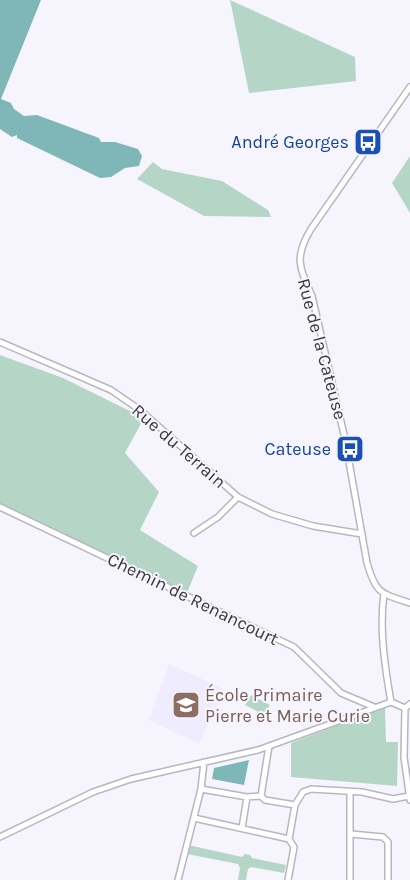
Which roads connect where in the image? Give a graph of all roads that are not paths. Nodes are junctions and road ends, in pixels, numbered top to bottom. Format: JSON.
{"nodes":[{"id":1,"x":410,"y":88,"type":"edge"},
{"id":2,"x":0,"y":342,"type":"edge"},
{"id":3,"x":238,"y":497,"type":"junction"},
{"id":4,"x":0,"y":507,"type":"edge"},
{"id":5,"x":194,"y":533,"type":"dead end"},
{"id":6,"x":362,"y":534,"type":"junction"},
{"id":7,"x":384,"y":594,"type":"junction"},
{"id":8,"x":410,"y":603,"type":"edge"},
{"id":9,"x":391,"y":702,"type":"junction"},
{"id":10,"x":410,"y":704,"type":"edge"},
{"id":11,"x":374,"y":708,"type":"junction"},
{"id":12,"x":405,"y":708,"type":"junction"},
{"id":13,"x":269,"y":746,"type":"junction"},
{"id":14,"x":204,"y":762,"type":"junction"},
{"id":15,"x":409,"y":788,"type":"edge"},
{"id":16,"x":201,"y":789,"type":"junction"},
{"id":17,"x":350,"y":792,"type":"junction"},
{"id":18,"x":247,"y":796,"type":"junction"},
{"id":19,"x":261,"y":796,"type":"junction"},
{"id":20,"x":410,"y":798,"type":"edge"},
{"id":21,"x":295,"y":805,"type":"junction"},
{"id":22,"x":194,"y":818,"type":"junction"},
{"id":23,"x":242,"y":828,"type":"junction"},
{"id":24,"x":351,"y":834,"type":"junction"},
{"id":25,"x":0,"y":837,"type":"edge"},
{"id":26,"x":289,"y":839,"type":"junction"},
{"id":27,"x":179,"y":880,"type":"edge"},
{"id":28,"x":288,"y":880,"type":"edge"},
{"id":29,"x":350,"y":880,"type":"edge"},
{"id":30,"x":388,"y":880,"type":"edge"}],
"edges":[{"from":1,"to":6,"type":"street","name":"Rue de la Cateuse"},
{"from":2,"to":3,"type":"street","name":"Rue du Terrain"},
{"from":3,"to":5,"type":"street"},
{"from":3,"to":6,"type":"street","name":"Rue du Terrain"},
{"from":4,"to":11,"type":"street","name":"Chemin de Renancourt"},
{"from":6,"to":7,"type":"street","name":"Rue de la Cateuse"},
{"from":7,"to":8,"type":"street"},
{"from":7,"to":9,"type":"street"},
{"from":9,"to":11,"type":"street"},
{"from":9,"to":12,"type":"street"},
{"from":10,"to":12,"type":"street"},
{"from":11,"to":13,"type":"street"},
{"from":12,"to":15,"type":"street"},
{"from":13,"to":14,"type":"street"},
{"from":13,"to":19,"type":"street"},
{"from":14,"to":16,"type":"street"},
{"from":14,"to":25,"type":"street"},
{"from":15,"to":20,"type":"street"},
{"from":16,"to":18,"type":"street"},
{"from":16,"to":22,"type":"street"},
{"from":17,"to":20,"type":"street"},
{"from":17,"to":21,"type":"street"},
{"from":17,"to":24,"type":"street"},
{"from":18,"to":19,"type":"street"},
{"from":18,"to":23,"type":"street"},
{"from":19,"to":21,"type":"street"},
{"from":21,"to":26,"type":"street"},
{"from":22,"to":23,"type":"street"},
{"from":22,"to":27,"type":"street"},
{"from":23,"to":26,"type":"street"},
{"from":24,"to":29,"type":"street"},
{"from":24,"to":30,"type":"street"},
{"from":26,"to":28,"type":"street"}]}
